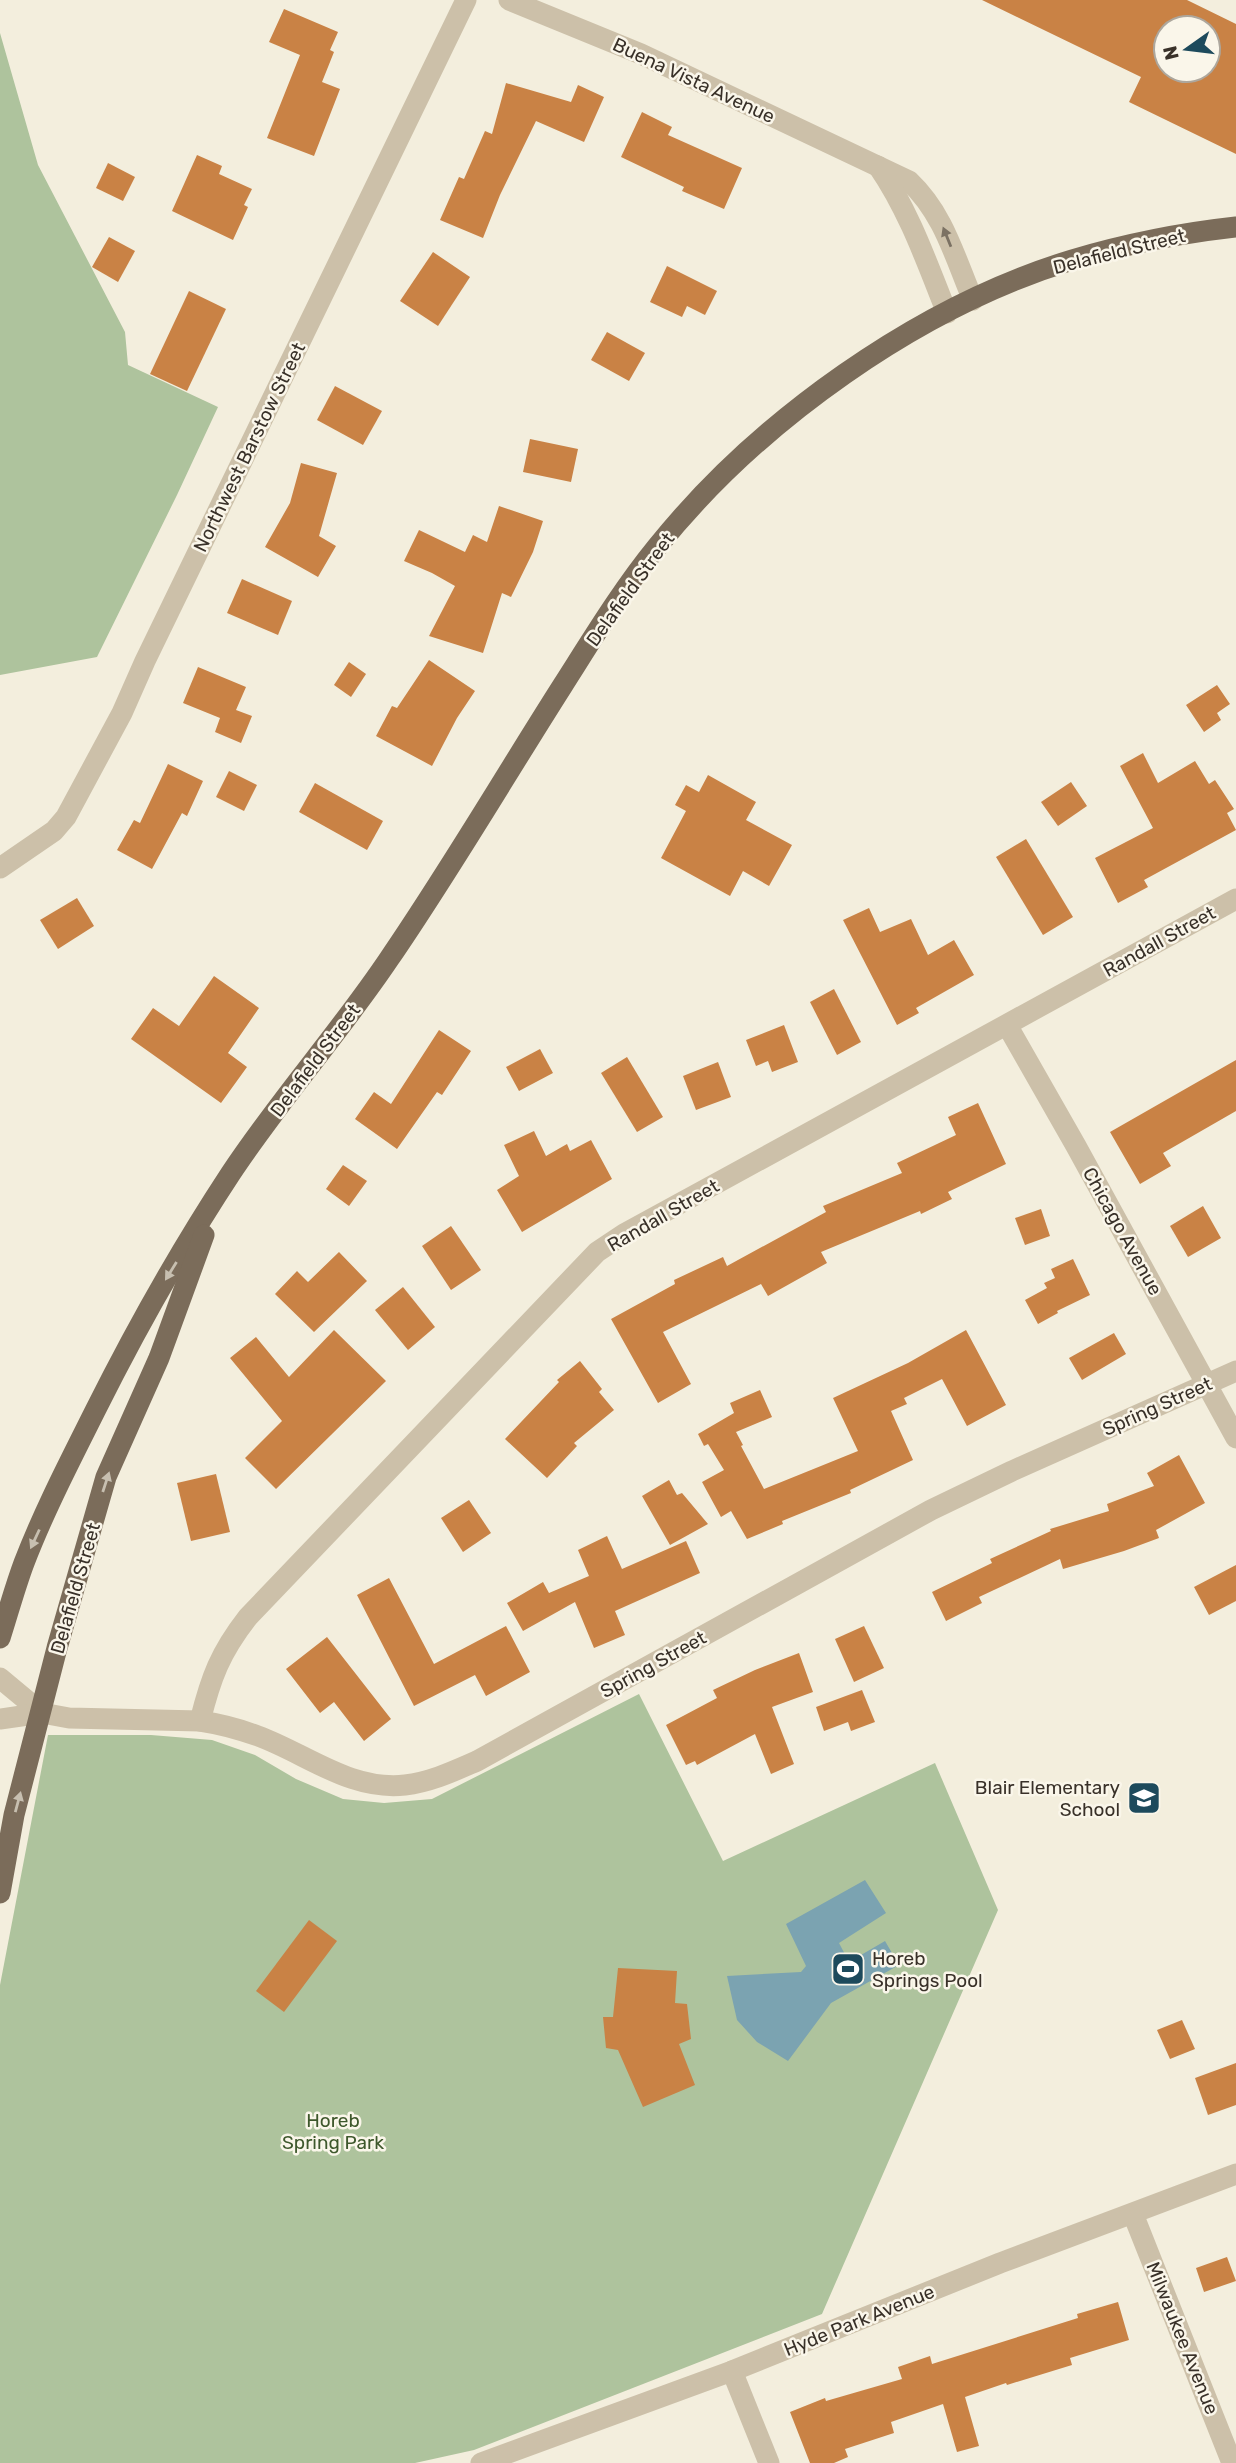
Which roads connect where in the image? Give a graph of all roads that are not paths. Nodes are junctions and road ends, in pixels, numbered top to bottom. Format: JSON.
{"nodes":[{"id":1,"x":466,"y":0,"type":"edge"},
{"id":2,"x":509,"y":0,"type":"edge"},
{"id":3,"x":877,"y":164,"type":"junction"},
{"id":4,"x":1236,"y":227,"type":"edge"},
{"id":5,"x":973,"y":300,"type":"junction"},
{"id":6,"x":947,"y":313,"type":"junction"},
{"id":7,"x":0,"y":868,"type":"edge"},
{"id":8,"x":1236,"y":899,"type":"edge"},
{"id":9,"x":1007,"y":1025,"type":"junction"},
{"id":10,"x":220,"y":1192,"type":"junction"},
{"id":11,"x":1236,"y":1371,"type":"edge"},
{"id":12,"x":1207,"y":1384,"type":"junction"},
{"id":13,"x":1236,"y":1438,"type":"edge"},
{"id":14,"x":0,"y":1638,"type":"edge"},
{"id":15,"x":0,"y":1678,"type":"edge"},
{"id":16,"x":42,"y":1713,"type":"junction"},
{"id":17,"x":0,"y":1719,"type":"edge"},
{"id":18,"x":200,"y":1721,"type":"junction"},
{"id":19,"x":0,"y":1892,"type":"edge"},
{"id":20,"x":1236,"y":2174,"type":"edge"},
{"id":21,"x":1133,"y":2214,"type":"junction"},
{"id":22,"x":732,"y":2371,"type":"junction"},
{"id":23,"x":481,"y":2463,"type":"edge"},
{"id":24,"x":769,"y":2463,"type":"edge"},
{"id":25,"x":1232,"y":2463,"type":"edge"}],
"edges":[{"from":1,"to":7,"type":"street","name":"Northwest Barstow Street"},
{"from":2,"to":3,"type":"street","name":"Buena Vista Avenue"},
{"from":5,"to":3,"type":"street","name":"Buena Vista Avenue","one_way":true},
{"from":3,"to":6,"type":"street"},
{"from":4,"to":5,"type":"main road","name":"Delafield Street"},
{"from":5,"to":6,"type":"main road","name":"Delafield Street"},
{"from":6,"to":10,"type":"main road","name":"Delafield Street"},
{"from":8,"to":9,"type":"street","name":"Randall Street"},
{"from":9,"to":12,"type":"street","name":"Chicago Avenue"},
{"from":9,"to":18,"type":"street","name":"Randall Street"},
{"from":10,"to":14,"type":"main road","name":"Delafield Street","one_way":true},
{"from":16,"to":10,"type":"main road","name":"Delafield Street","one_way":true},
{"from":11,"to":12,"type":"street","name":"Spring Street"},
{"from":12,"to":13,"type":"street","name":"Chicago Avenue"},
{"from":12,"to":18,"type":"street","name":"Spring Street"},
{"from":15,"to":16,"type":"street"},
{"from":16,"to":17,"type":"street"},
{"from":16,"to":18,"type":"street","name":"Spring Street"},
{"from":19,"to":16,"type":"main road","name":"Delafield Street","one_way":true},
{"from":20,"to":21,"type":"street","name":"Hyde Park Avenue"},
{"from":21,"to":22,"type":"street","name":"Hyde Park Avenue"},
{"from":21,"to":25,"type":"street","name":"Milwaukee Avenue"},
{"from":22,"to":23,"type":"street","name":"Hyde Park Avenue"},
{"from":22,"to":24,"type":"street"}]}
